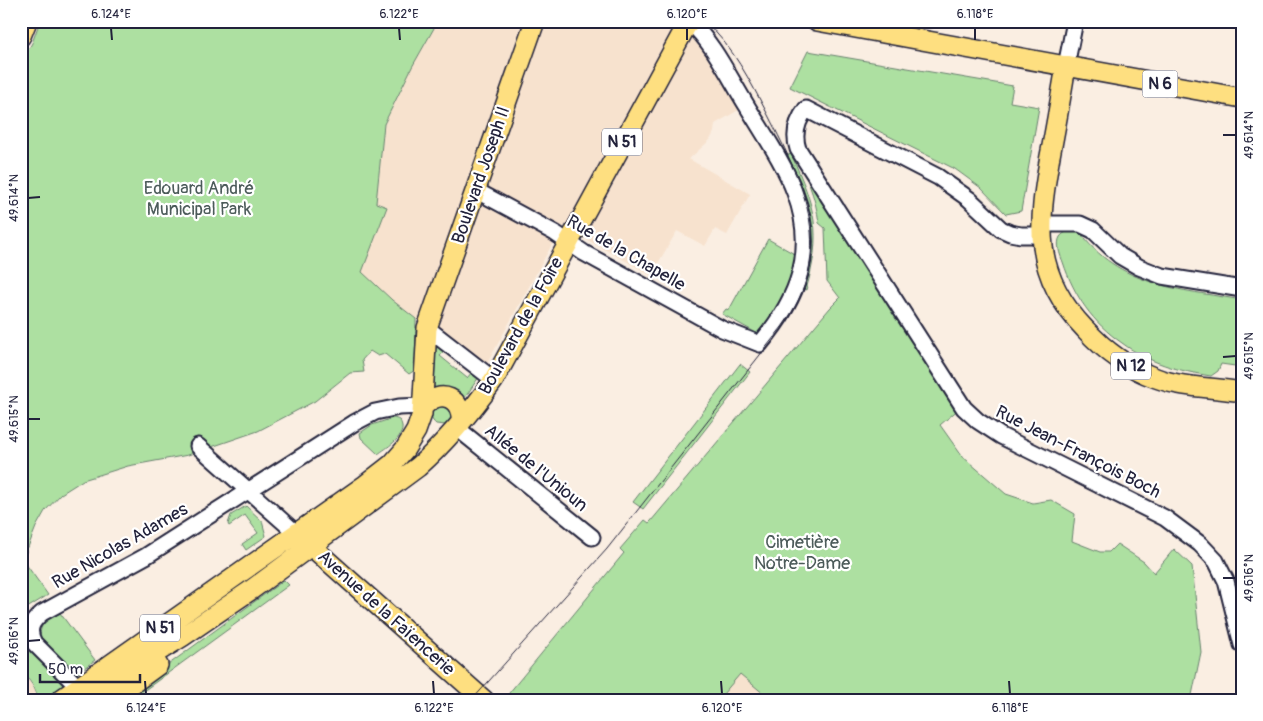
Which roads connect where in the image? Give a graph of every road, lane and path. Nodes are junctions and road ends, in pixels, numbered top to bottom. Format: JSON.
{"nodes":[{"id":1,"x":27,"y":21,"type":"edge"},
{"id":2,"x":535,"y":21,"type":"edge"},
{"id":3,"x":689,"y":21,"type":"edge"},
{"id":4,"x":817,"y":21,"type":"edge"},
{"id":5,"x":1075,"y":21,"type":"edge"},
{"id":6,"x":21,"y":36,"type":"edge"},
{"id":7,"x":1066,"y":66,"type":"junction"},
{"id":8,"x":1242,"y":98,"type":"edge"},
{"id":9,"x":475,"y":190,"type":"junction"},
{"id":10,"x":1041,"y":229,"type":"junction"},
{"id":11,"x":568,"y":242,"type":"junction"},
{"id":12,"x":1242,"y":289,"type":"edge"},
{"id":13,"x":427,"y":328,"type":"junction"},
{"id":14,"x":494,"y":380,"type":"junction"},
{"id":15,"x":1242,"y":392,"type":"edge"},
{"id":16,"x":423,"y":410,"type":"junction"},
{"id":17,"x":457,"y":428,"type":"junction"},
{"id":18,"x":198,"y":446,"type":"dead end"},
{"id":19,"x":249,"y":491,"type":"junction"},
{"id":20,"x":296,"y":533,"type":"junction"},
{"id":21,"x":592,"y":537,"type":"dead end"},
{"id":22,"x":311,"y":546,"type":"junction"},
{"id":23,"x":244,"y":570,"type":"junction"},
{"id":24,"x":251,"y":590,"type":"junction"},
{"id":25,"x":1242,"y":645,"type":"edge"},
{"id":26,"x":114,"y":679,"type":"junction"},
{"id":27,"x":82,"y":693,"type":"edge"},
{"id":28,"x":60,"y":700,"type":"edge"},
{"id":29,"x":110,"y":700,"type":"edge"},
{"id":30,"x":484,"y":700,"type":"edge"}],
"edges":[{"from":1,"to":6,"type":"main road"},
{"from":2,"to":9,"type":"main road","name":"Boulevard Joseph II"},
{"from":3,"to":11,"type":"main road","name":"Boulevard de la Foire","number":"N 51"},
{"from":3,"to":11,"type":"street","name":"Rue de la Chapelle"},
{"from":4,"to":7,"type":"main road","number":"N 6"},
{"from":5,"to":7,"type":"street"},
{"from":7,"to":8,"type":"main road","number":"N 6"},
{"from":7,"to":10,"type":"main road","number":"N 12"},
{"from":9,"to":11,"type":"street","name":"Rue de la Chapelle"},
{"from":9,"to":13,"type":"main road","name":"Boulevard Joseph II"},
{"from":10,"to":12,"type":"street"},
{"from":10,"to":15,"type":"main road","number":"N 12"},
{"from":10,"to":25,"type":"street","name":"Rue Jean-François Boch"},
{"from":11,"to":14,"type":"main road","name":"Boulevard de la Foire","number":"N 51"},
{"from":13,"to":14,"type":"street"},
{"from":13,"to":16,"type":"main road","name":"Boulevard Joseph II"},
{"from":14,"to":17,"type":"main road","name":"Boulevard de la Foire","number":"N 51"},
{"from":16,"to":17,"type":"main road"},
{"from":16,"to":17,"type":"main road"},
{"from":16,"to":19,"type":"street","name":"Rue Nicolas Adames"},
{"from":16,"to":20,"type":"main road","name":"Boulevard Joseph II"},
{"from":17,"to":21,"type":"street","name":"Allée de l'Unioun"},
{"from":17,"to":22,"type":"main road","name":"Boulevard de la Foire","number":"N 51"},
{"from":18,"to":19,"type":"street"},
{"from":19,"to":20,"type":"street"},
{"from":19,"to":27,"type":"street","name":"Rue Nicolas Adames"},
{"from":20,"to":22,"type":"main road","name":"Avenue de la Faïencerie"},
{"from":20,"to":23,"type":"main road","name":"Boulevard de la Foire","number":"N 51"},
{"from":22,"to":24,"type":"main road","name":"Boulevard de la Foire","number":"N 51"},
{"from":22,"to":30,"type":"main road","name":"Avenue de la Faïencerie"},
{"from":23,"to":26,"type":"main road","name":"Boulevard de la Foire","number":"N 51"},
{"from":23,"to":27,"type":"main road","name":"Boulevard de la Foire","number":"N 51"},
{"from":24,"to":26,"type":"main road","name":"Boulevard de la Foire","number":"N 51"},
{"from":24,"to":29,"type":"main road","name":"Boulevard de la Foire","number":"N 51"},
{"from":26,"to":27,"type":"main road","name":"Boulevard de la Foire","number":"N 51"},
{"from":27,"to":28,"type":"main road","name":"Boulevard de la Foire","number":"N 51"}]}
